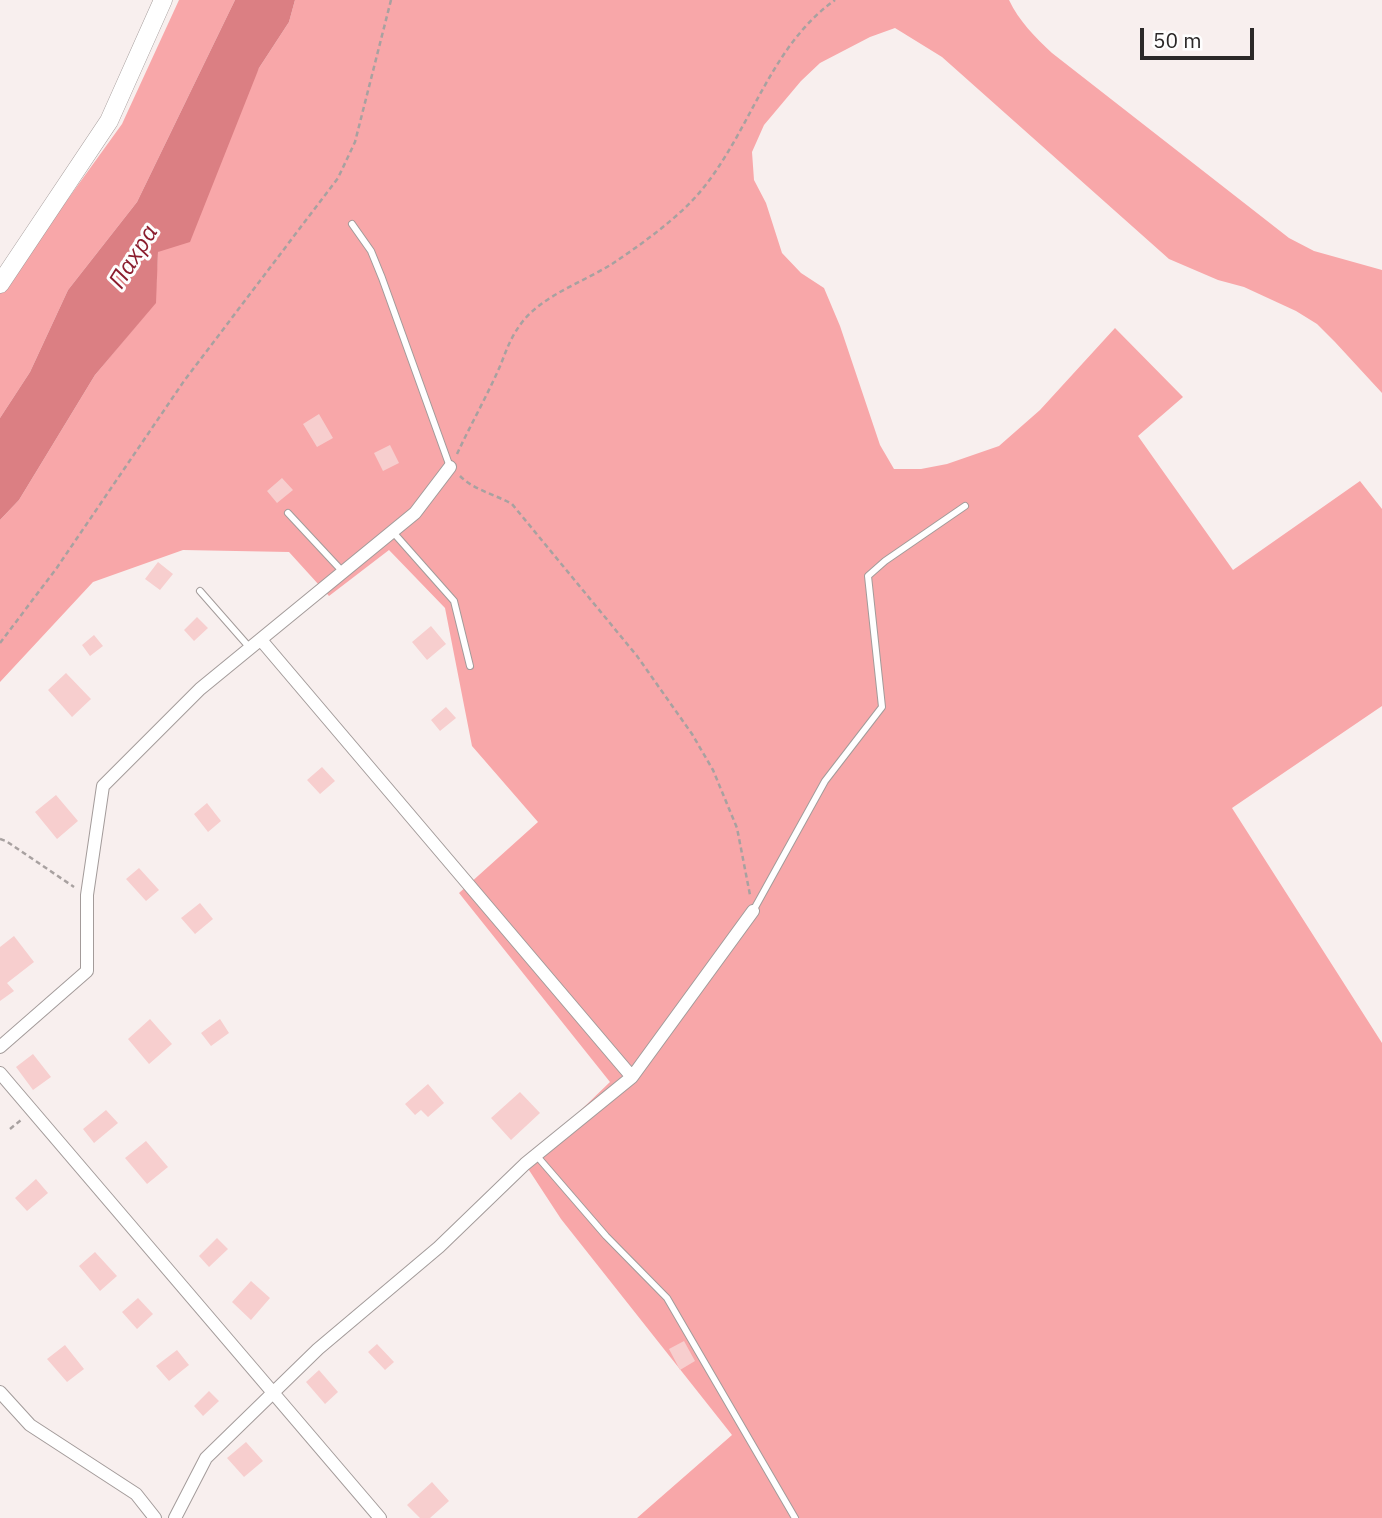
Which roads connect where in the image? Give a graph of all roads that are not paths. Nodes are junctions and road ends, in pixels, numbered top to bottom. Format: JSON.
{"nodes":[{"id":1,"x":163,"y":0,"type":"edge"},
{"id":2,"x":352,"y":224,"type":"dead end"},
{"id":3,"x":1,"y":282,"type":"edge"},
{"id":4,"x":450,"y":467,"type":"joint"},
{"id":5,"x":965,"y":506,"type":"dead end"},
{"id":6,"x":288,"y":513,"type":"dead end"},
{"id":7,"x":392,"y":531,"type":"junction"},
{"id":8,"x":342,"y":571,"type":"junction"},
{"id":9,"x":200,"y":591,"type":"dead end"},
{"id":10,"x":261,"y":640,"type":"junction"},
{"id":11,"x":251,"y":649,"type":"junction"},
{"id":12,"x":470,"y":666,"type":"dead end"},
{"id":13,"x":753,"y":911,"type":"joint"},
{"id":14,"x":0,"y":1047,"type":"edge"},
{"id":15,"x":0,"y":1073,"type":"edge"},
{"id":16,"x":632,"y":1077,"type":"junction"},
{"id":17,"x":536,"y":1156,"type":"junction"},
{"id":18,"x":0,"y":1392,"type":"edge"},
{"id":19,"x":274,"y":1392,"type":"junction"},
{"id":20,"x":155,"y":1518,"type":"edge"},
{"id":21,"x":175,"y":1518,"type":"edge"},
{"id":22,"x":380,"y":1518,"type":"edge"},
{"id":23,"x":795,"y":1518,"type":"edge"}],
"edges":[{"from":1,"to":3,"type":"street"},
{"from":2,"to":4,"type":"lane"},
{"from":4,"to":7,"type":"street"},
{"from":5,"to":13,"type":"lane"},
{"from":6,"to":8,"type":"lane"},
{"from":7,"to":8,"type":"street"},
{"from":7,"to":12,"type":"lane"},
{"from":8,"to":10,"type":"street"},
{"from":9,"to":11,"type":"lane"},
{"from":10,"to":11,"type":"street"},
{"from":10,"to":16,"type":"street"},
{"from":11,"to":14,"type":"street"},
{"from":13,"to":16,"type":"street"},
{"from":15,"to":19,"type":"street"},
{"from":16,"to":17,"type":"street"},
{"from":17,"to":19,"type":"street"},
{"from":17,"to":23,"type":"lane"},
{"from":18,"to":20,"type":"street"},
{"from":19,"to":21,"type":"street"},
{"from":19,"to":22,"type":"street"}]}
